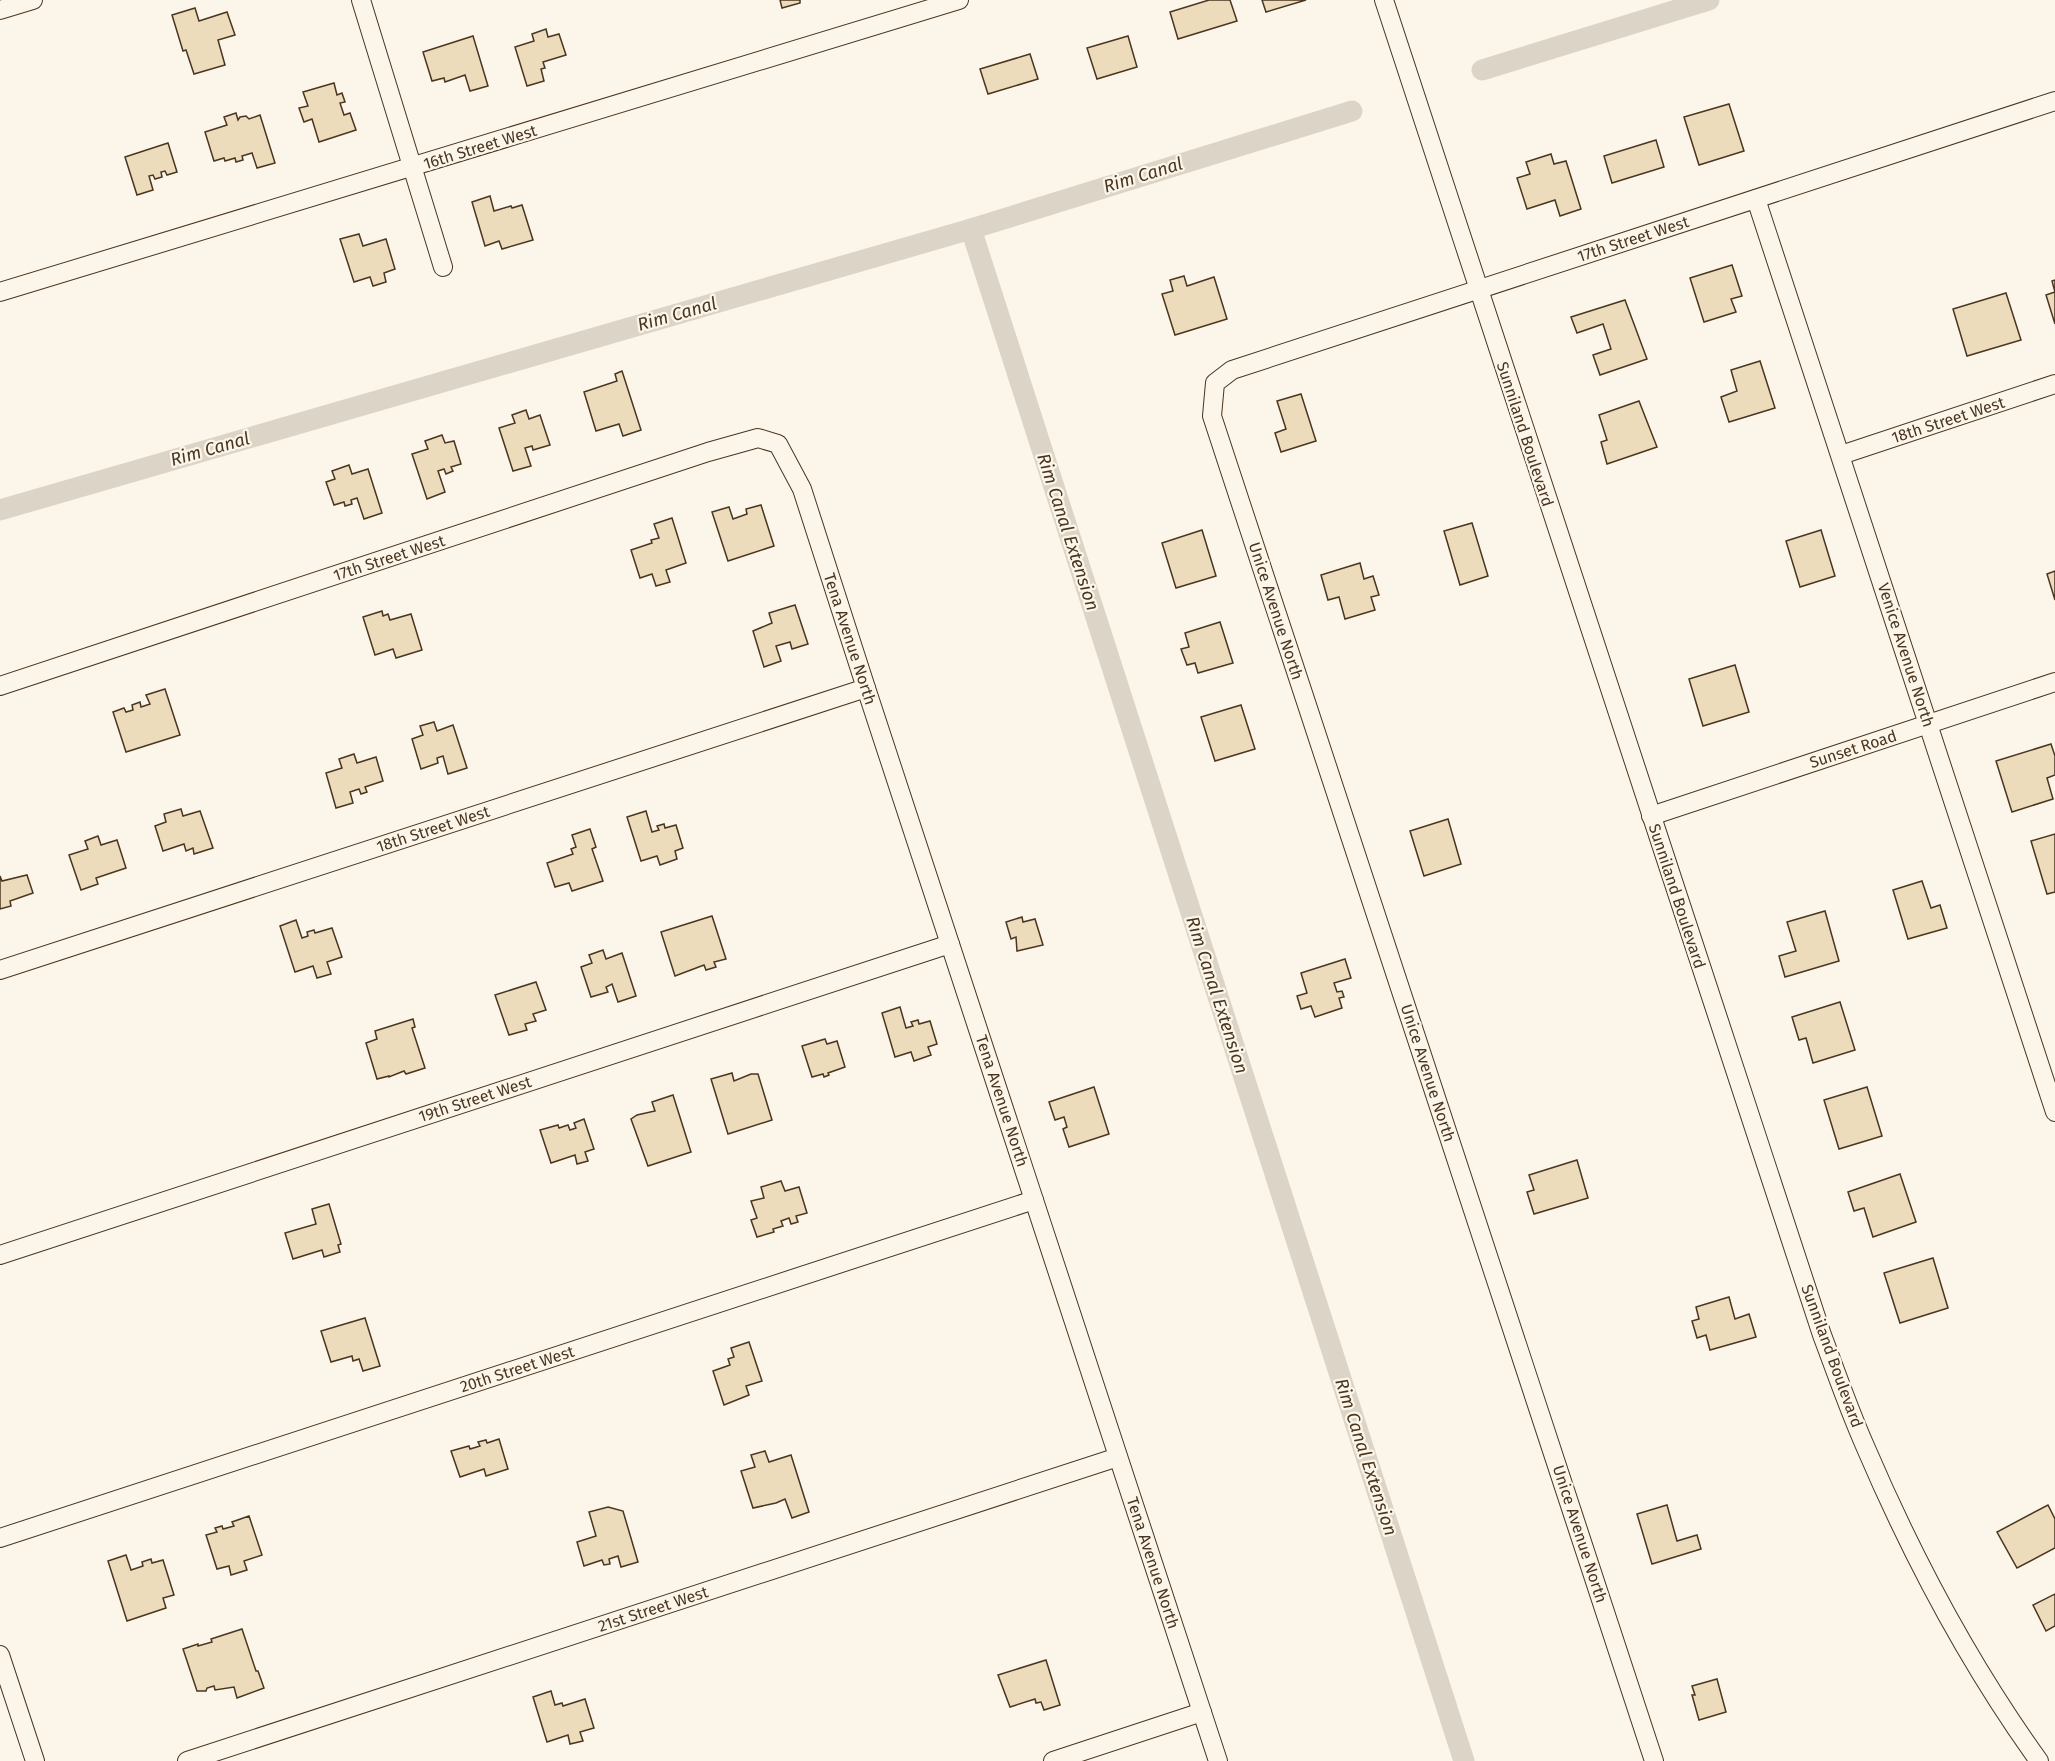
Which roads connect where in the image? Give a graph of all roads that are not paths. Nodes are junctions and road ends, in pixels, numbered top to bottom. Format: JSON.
{"nodes":[{"id":1,"x":33,"y":0,"type":"edge"},
{"id":2,"x":361,"y":0,"type":"edge"},
{"id":3,"x":959,"y":0,"type":"edge"},
{"id":4,"x":1384,"y":0,"type":"edge"},
{"id":5,"x":0,"y":10,"type":"edge"},
{"id":6,"x":2055,"y":101,"type":"edge"},
{"id":7,"x":412,"y":168,"type":"junction"},
{"id":8,"x":1756,"y":199,"type":"junction"},
{"id":9,"x":443,"y":267,"type":"dead end"},
{"id":10,"x":1478,"y":289,"type":"junction"},
{"id":11,"x":0,"y":292,"type":"edge"},
{"id":12,"x":1215,"y":383,"type":"joint"},
{"id":13,"x":2055,"y":384,"type":"edge"},
{"id":14,"x":778,"y":444,"type":"joint"},
{"id":15,"x":1841,"y":455,"type":"junction"},
{"id":16,"x":2055,"y":682,"type":"edge"},
{"id":17,"x":0,"y":686,"type":"edge"},
{"id":18,"x":866,"y":688,"type":"junction"},
{"id":19,"x":1929,"y":724,"type":"junction"},
{"id":20,"x":1651,"y":816,"type":"junction"},
{"id":21,"x":950,"y":944,"type":"junction"},
{"id":22,"x":0,"y":970,"type":"edge"},
{"id":23,"x":2055,"y":1112,"type":"edge"},
{"id":24,"x":1034,"y":1200,"type":"junction"},
{"id":25,"x":0,"y":1255,"type":"edge"},
{"id":26,"x":1118,"y":1457,"type":"junction"},
{"id":27,"x":0,"y":1538,"type":"edge"},
{"id":28,"x":0,"y":1655,"type":"edge"},
{"id":29,"x":1202,"y":1712,"type":"junction"},
{"id":30,"x":35,"y":1761,"type":"edge"},
{"id":31,"x":187,"y":1761,"type":"edge"},
{"id":32,"x":1053,"y":1761,"type":"edge"},
{"id":33,"x":1218,"y":1761,"type":"edge"},
{"id":34,"x":1654,"y":1761,"type":"edge"},
{"id":35,"x":2039,"y":1761,"type":"edge"}],
"edges":[{"from":1,"to":5,"type":"street"},
{"from":2,"to":7,"type":"street"},
{"from":3,"to":7,"type":"street","name":"16th Street West"},
{"from":4,"to":10,"type":"street","name":"Sunniland Boulevard"},
{"from":6,"to":8,"type":"street","name":"17th Street West"},
{"from":7,"to":9,"type":"street"},
{"from":7,"to":11,"type":"street","name":"16th Street West"},
{"from":8,"to":10,"type":"street","name":"17th Street West"},
{"from":8,"to":15,"type":"street","name":"Venice Avenue North"},
{"from":10,"to":12,"type":"street","name":"17th Street West"},
{"from":10,"to":20,"type":"street","name":"Sunniland Boulevard"},
{"from":12,"to":34,"type":"street","name":"Unice Avenue North"},
{"from":13,"to":15,"type":"street","name":"18th Street West"},
{"from":14,"to":17,"type":"street","name":"17th Street West"},
{"from":14,"to":18,"type":"street","name":"Tena Avenue North"},
{"from":15,"to":19,"type":"street","name":"Venice Avenue North"},
{"from":16,"to":19,"type":"street","name":"Sunset Road"},
{"from":18,"to":21,"type":"street","name":"Tena Avenue North"},
{"from":18,"to":22,"type":"street","name":"18th Street West"},
{"from":19,"to":20,"type":"street","name":"Sunset Road"},
{"from":19,"to":23,"type":"street","name":"Venice Avenue North"},
{"from":20,"to":35,"type":"street","name":"Sunniland Boulevard"},
{"from":21,"to":24,"type":"street","name":"Tena Avenue North"},
{"from":21,"to":25,"type":"street","name":"19th Street West"},
{"from":24,"to":26,"type":"street","name":"Tena Avenue North"},
{"from":24,"to":27,"type":"street","name":"20th Street West"},
{"from":26,"to":29,"type":"street","name":"Tena Avenue North"},
{"from":26,"to":31,"type":"street","name":"21st Street West"},
{"from":28,"to":30,"type":"street"},
{"from":29,"to":32,"type":"street"},
{"from":29,"to":33,"type":"street","name":"Tena Avenue North"}]}
